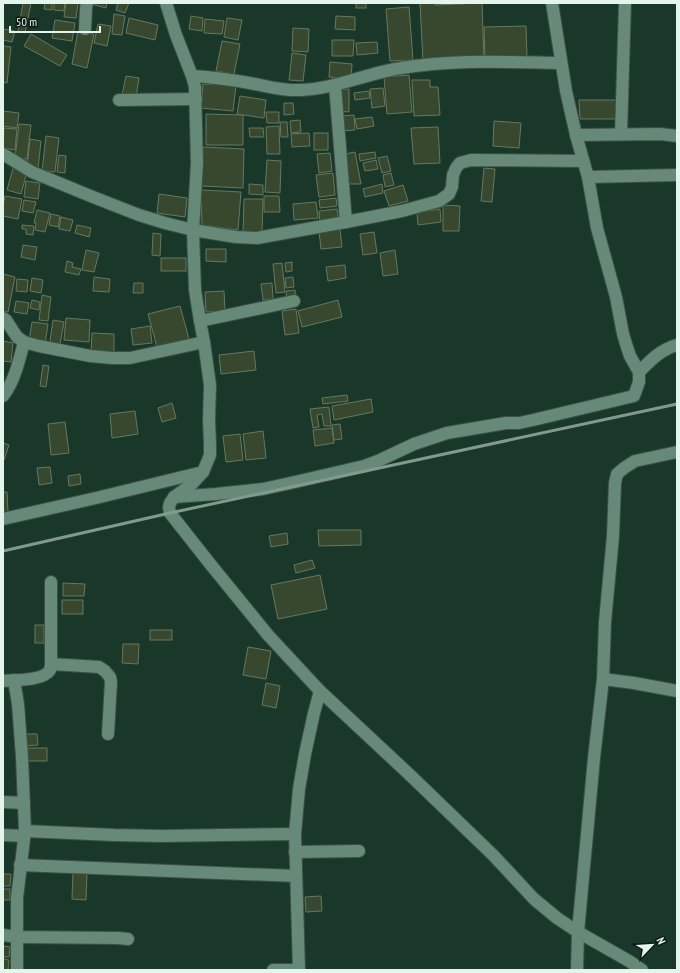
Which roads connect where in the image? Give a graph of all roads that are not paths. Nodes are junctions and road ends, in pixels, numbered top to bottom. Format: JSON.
{"nodes":[{"id":1,"x":87,"y":3,"type":"edge"},
{"id":2,"x":166,"y":3,"type":"edge"},
{"id":3,"x":552,"y":3,"type":"edge"},
{"id":4,"x":626,"y":3,"type":"edge"},
{"id":5,"x":85,"y":29,"type":"dead end"},
{"id":6,"x":561,"y":63,"type":"junction"},
{"id":7,"x":192,"y":76,"type":"junction"},
{"id":8,"x":335,"y":85,"type":"junction"},
{"id":9,"x":196,"y":99,"type":"junction"},
{"id":10,"x":119,"y":100,"type":"dead end"},
{"id":11,"x":576,"y":134,"type":"junction"},
{"id":12,"x":621,"y":134,"type":"junction"},
{"id":13,"x":677,"y":136,"type":"edge"},
{"id":14,"x":3,"y":154,"type":"edge"},
{"id":15,"x":584,"y":161,"type":"junction"},
{"id":16,"x":677,"y":175,"type":"edge"},
{"id":17,"x":588,"y":177,"type":"junction"},
{"id":18,"x":346,"y":222,"type":"junction"},
{"id":19,"x":193,"y":230,"type":"junction"},
{"id":20,"x":294,"y":301,"type":"dead end"},
{"id":21,"x":3,"y":318,"type":"edge"},
{"id":22,"x":200,"y":321,"type":"junction"},
{"id":23,"x":24,"y":342,"type":"junction"},
{"id":24,"x":204,"y":342,"type":"junction"},
{"id":25,"x":677,"y":345,"type":"edge"},
{"id":26,"x":639,"y":372,"type":"junction"},
{"id":27,"x":3,"y":396,"type":"edge"},
{"id":28,"x":677,"y":452,"type":"edge"},
{"id":29,"x":203,"y":472,"type":"junction"},
{"id":30,"x":174,"y":497,"type":"junction"},
{"id":31,"x":3,"y":519,"type":"edge"},
{"id":32,"x":52,"y":582,"type":"dead end"},
{"id":33,"x":51,"y":664,"type":"junction"},
{"id":34,"x":603,"y":679,"type":"junction"},
{"id":35,"x":8,"y":680,"type":"edge"},
{"id":36,"x":320,"y":691,"type":"junction"},
{"id":37,"x":677,"y":691,"type":"edge"},
{"id":38,"x":108,"y":734,"type":"dead end"},
{"id":39,"x":3,"y":802,"type":"edge"},
{"id":40,"x":24,"y":803,"type":"junction"},
{"id":41,"x":24,"y":834,"type":"junction"},
{"id":42,"x":295,"y":834,"type":"junction"},
{"id":43,"x":3,"y":835,"type":"edge"},
{"id":44,"x":359,"y":851,"type":"dead end"},
{"id":45,"x":295,"y":852,"type":"junction"},
{"id":46,"x":20,"y":865,"type":"junction"},
{"id":47,"x":296,"y":876,"type":"junction"},
{"id":48,"x":578,"y":932,"type":"junction"},
{"id":49,"x":3,"y":935,"type":"edge"},
{"id":50,"x":17,"y":937,"type":"junction"},
{"id":51,"x":128,"y":939,"type":"dead end"},
{"id":52,"x":17,"y":970,"type":"edge"},
{"id":53,"x":273,"y":970,"type":"edge"},
{"id":54,"x":577,"y":970,"type":"edge"},
{"id":55,"x":642,"y":970,"type":"edge"}],
"edges":[{"from":1,"to":5,"type":"street"},
{"from":2,"to":7,"type":"street"},
{"from":3,"to":6,"type":"street"},
{"from":4,"to":12,"type":"street"},
{"from":6,"to":8,"type":"street"},
{"from":6,"to":11,"type":"street"},
{"from":7,"to":8,"type":"street"},
{"from":7,"to":9,"type":"street"},
{"from":8,"to":18,"type":"street"},
{"from":9,"to":10,"type":"street"},
{"from":9,"to":19,"type":"street"},
{"from":11,"to":12,"type":"street"},
{"from":11,"to":15,"type":"street"},
{"from":12,"to":13,"type":"street"},
{"from":14,"to":19,"type":"street"},
{"from":15,"to":17,"type":"street"},
{"from":15,"to":18,"type":"street"},
{"from":16,"to":17,"type":"street"},
{"from":17,"to":26,"type":"street"},
{"from":18,"to":19,"type":"street"},
{"from":19,"to":22,"type":"street"},
{"from":20,"to":22,"type":"street"},
{"from":21,"to":23,"type":"street"},
{"from":22,"to":24,"type":"street"},
{"from":23,"to":24,"type":"street"},
{"from":23,"to":27,"type":"street"},
{"from":24,"to":29,"type":"street"},
{"from":25,"to":26,"type":"street"},
{"from":26,"to":30,"type":"street"},
{"from":28,"to":34,"type":"street"},
{"from":29,"to":30,"type":"street"},
{"from":29,"to":31,"type":"street"},
{"from":30,"to":36,"type":"street"},
{"from":32,"to":33,"type":"street"},
{"from":33,"to":35,"type":"street"},
{"from":33,"to":38,"type":"street"},
{"from":34,"to":37,"type":"street"},
{"from":34,"to":48,"type":"street"},
{"from":35,"to":40,"type":"street"},
{"from":36,"to":42,"type":"street"},
{"from":36,"to":48,"type":"street"},
{"from":39,"to":40,"type":"street"},
{"from":40,"to":41,"type":"street"},
{"from":41,"to":42,"type":"street"},
{"from":41,"to":43,"type":"street"},
{"from":41,"to":46,"type":"street"},
{"from":42,"to":45,"type":"street"},
{"from":44,"to":45,"type":"street"},
{"from":45,"to":47,"type":"street"},
{"from":46,"to":47,"type":"street"},
{"from":46,"to":50,"type":"street"},
{"from":47,"to":53,"type":"street"},
{"from":48,"to":54,"type":"street"},
{"from":48,"to":55,"type":"street"},
{"from":49,"to":50,"type":"street"},
{"from":50,"to":51,"type":"street"},
{"from":50,"to":52,"type":"street"}]}
